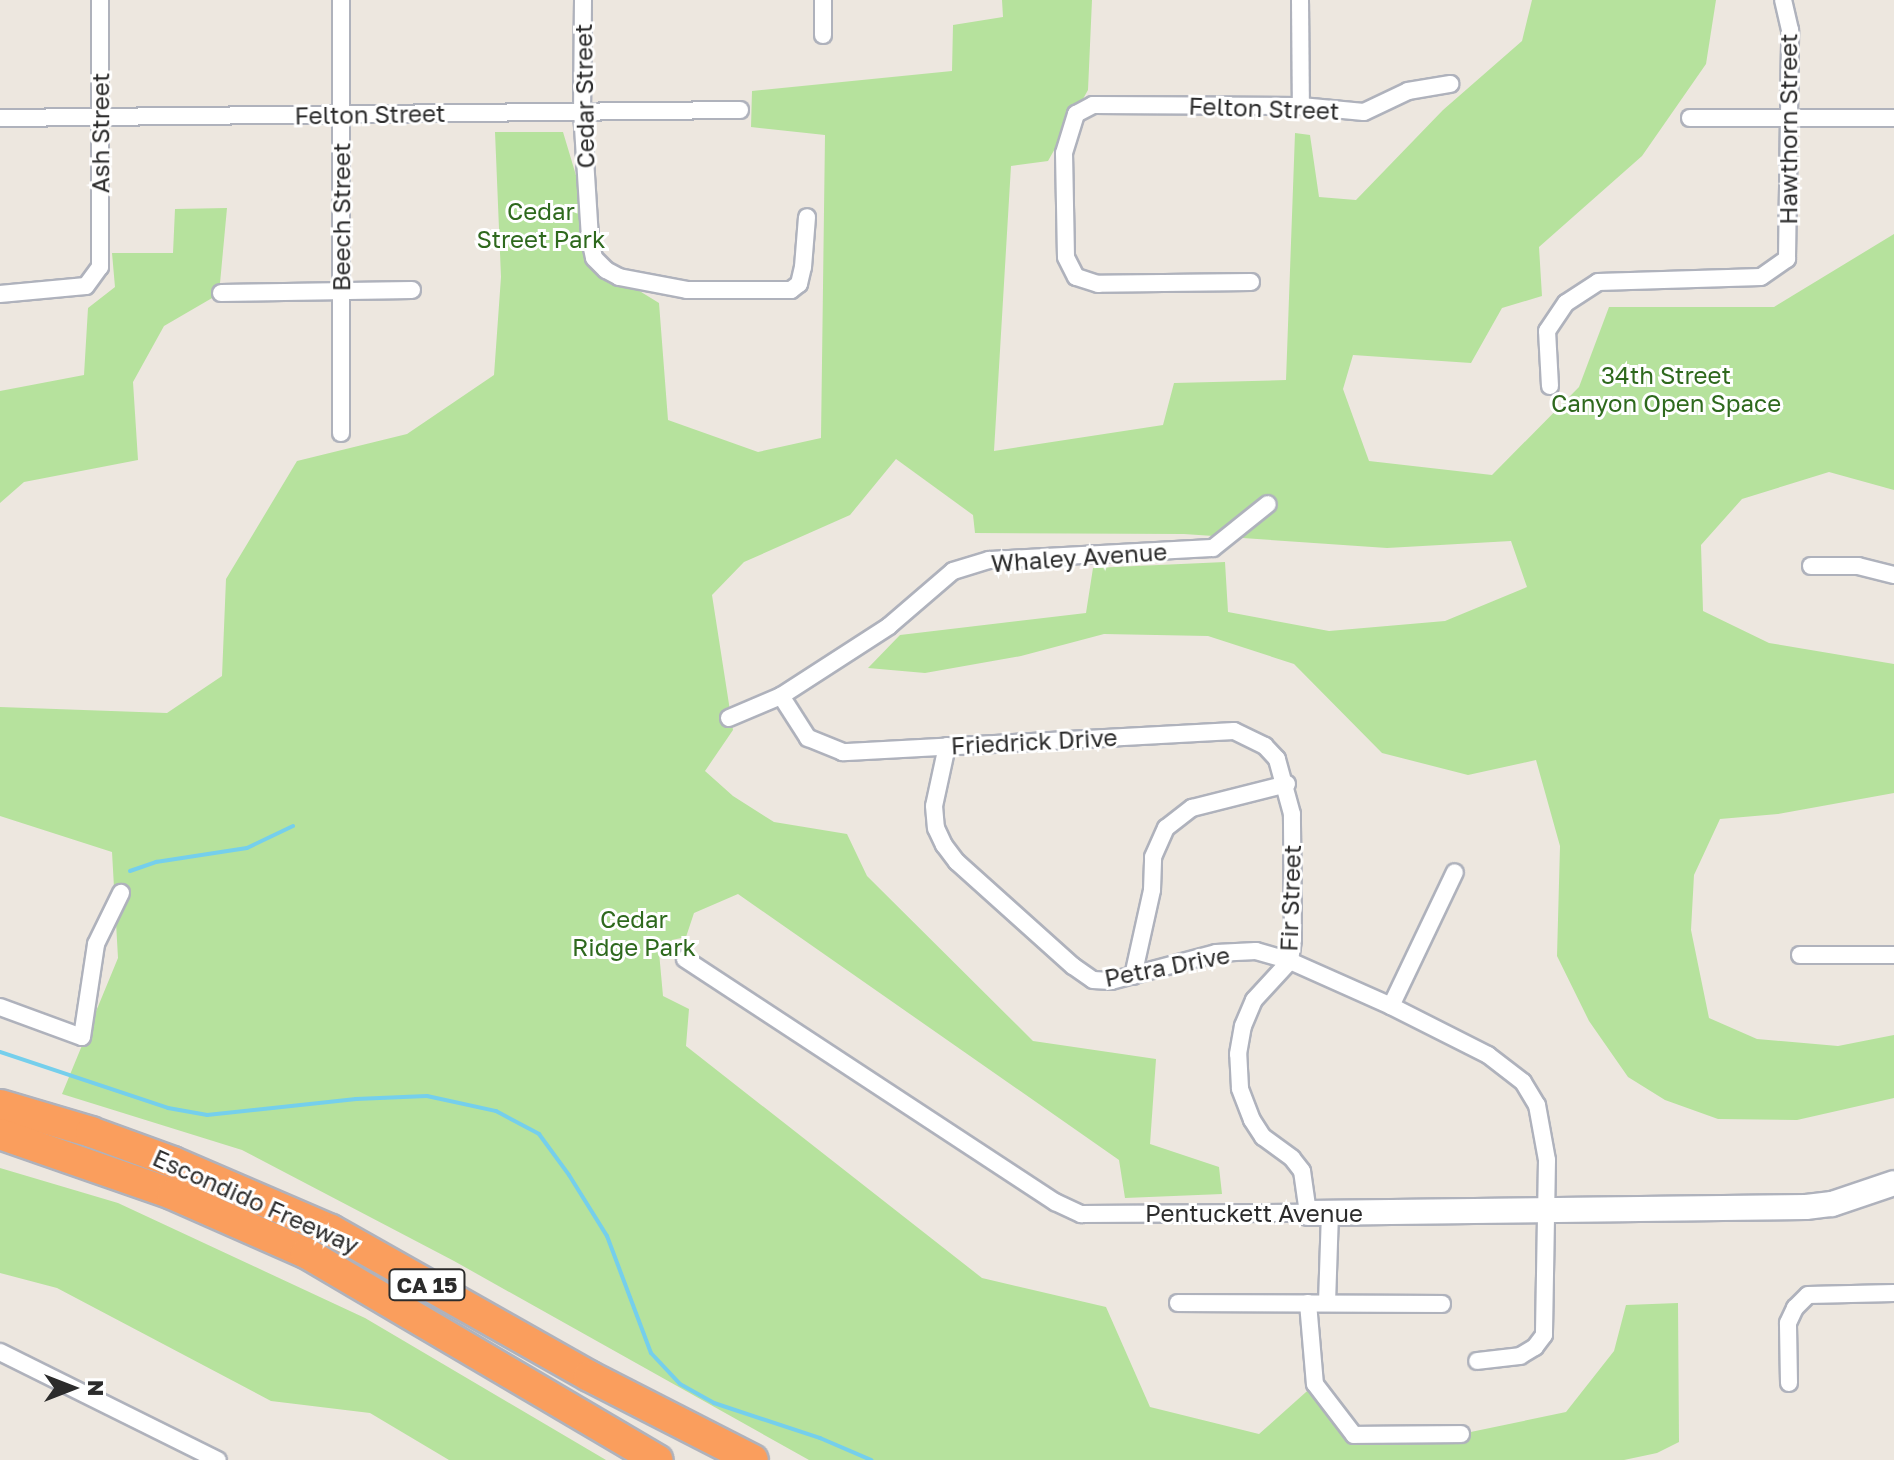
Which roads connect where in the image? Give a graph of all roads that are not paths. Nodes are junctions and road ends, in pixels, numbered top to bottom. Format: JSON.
{"nodes":[{"id":1,"x":100,"y":0,"type":"edge"},
{"id":2,"x":341,"y":0,"type":"edge"},
{"id":3,"x":583,"y":0,"type":"edge"},
{"id":4,"x":823,"y":0,"type":"edge"},
{"id":5,"x":1300,"y":0,"type":"edge"},
{"id":6,"x":1783,"y":0,"type":"edge"},
{"id":7,"x":823,"y":35,"type":"dead end"},
{"id":8,"x":1450,"y":84,"type":"dead end"},
{"id":9,"x":1301,"y":106,"type":"junction"},
{"id":10,"x":740,"y":110,"type":"dead end"},
{"id":11,"x":582,"y":111,"type":"junction"},
{"id":12,"x":341,"y":114,"type":"junction"},
{"id":13,"x":100,"y":116,"type":"junction"},
{"id":14,"x":0,"y":118,"type":"edge"},
{"id":15,"x":1690,"y":118,"type":"dead end"},
{"id":16,"x":1789,"y":118,"type":"junction"},
{"id":17,"x":1894,"y":118,"type":"edge"},
{"id":18,"x":807,"y":217,"type":"dead end"},
{"id":19,"x":1251,"y":282,"type":"dead end"},
{"id":20,"x":412,"y":290,"type":"dead end"},
{"id":21,"x":342,"y":292,"type":"junction"},
{"id":22,"x":221,"y":293,"type":"dead end"},
{"id":23,"x":0,"y":294,"type":"edge"},
{"id":24,"x":1550,"y":386,"type":"dead end"},
{"id":25,"x":341,"y":433,"type":"dead end"},
{"id":26,"x":1268,"y":504,"type":"dead end"},
{"id":27,"x":1811,"y":566,"type":"dead end"},
{"id":28,"x":1894,"y":575,"type":"edge"},
{"id":29,"x":781,"y":696,"type":"junction"},
{"id":30,"x":729,"y":718,"type":"dead end"},
{"id":31,"x":947,"y":746,"type":"junction"},
{"id":32,"x":1287,"y":784,"type":"junction"},
{"id":33,"x":1455,"y":872,"type":"dead end"},
{"id":34,"x":121,"y":893,"type":"dead end"},
{"id":35,"x":1800,"y":955,"type":"dead end"},
{"id":36,"x":1894,"y":955,"type":"edge"},
{"id":37,"x":685,"y":959,"type":"dead end"},
{"id":38,"x":1290,"y":961,"type":"junction"},
{"id":39,"x":1133,"y":976,"type":"junction"},
{"id":40,"x":1391,"y":1006,"type":"junction"},
{"id":41,"x":0,"y":1007,"type":"edge"},
{"id":42,"x":0,"y":1098,"type":"edge"},
{"id":43,"x":0,"y":1105,"type":"edge"},
{"id":44,"x":91,"y":1132,"type":"junction"},
{"id":45,"x":0,"y":1134,"type":"edge"},
{"id":46,"x":0,"y":1144,"type":"edge"},
{"id":47,"x":87,"y":1163,"type":"junction"},
{"id":48,"x":1894,"y":1183,"type":"edge"},
{"id":49,"x":1547,"y":1211,"type":"junction"},
{"id":50,"x":1319,"y":1213,"type":"junction"},
{"id":51,"x":1894,"y":1293,"type":"edge"},
{"id":52,"x":1178,"y":1303,"type":"dead end"},
{"id":53,"x":1308,"y":1303,"type":"junction"},
{"id":54,"x":1327,"y":1303,"type":"junction"},
{"id":55,"x":1442,"y":1304,"type":"dead end"},
{"id":56,"x":0,"y":1352,"type":"edge"},
{"id":57,"x":1477,"y":1361,"type":"dead end"},
{"id":58,"x":1789,"y":1383,"type":"dead end"},
{"id":59,"x":1461,"y":1434,"type":"dead end"},
{"id":60,"x":218,"y":1460,"type":"edge"},
{"id":61,"x":658,"y":1460,"type":"edge"},
{"id":62,"x":753,"y":1460,"type":"edge"}],
"edges":[{"from":1,"to":13,"type":"street","name":"Ash Street"},
{"from":2,"to":12,"type":"street","name":"Beech Street"},
{"from":3,"to":11,"type":"street","name":"Cedar Street"},
{"from":4,"to":7,"type":"street"},
{"from":5,"to":9,"type":"street"},
{"from":6,"to":16,"type":"street","name":"Hawthorn Street"},
{"from":8,"to":9,"type":"street","name":"Felton Street"},
{"from":9,"to":19,"type":"street","name":"Felton Street"},
{"from":10,"to":11,"type":"street","name":"Felton Street"},
{"from":11,"to":12,"type":"street","name":"Felton Street"},
{"from":11,"to":18,"type":"street","name":"Cedar Street"},
{"from":12,"to":13,"type":"street","name":"Felton Street"},
{"from":12,"to":21,"type":"street","name":"Beech Street"},
{"from":13,"to":14,"type":"street","name":"Felton Street"},
{"from":13,"to":23,"type":"street","name":"Ash Street"},
{"from":15,"to":16,"type":"street"},
{"from":16,"to":17,"type":"street"},
{"from":16,"to":24,"type":"street","name":"Hawthorn Street"},
{"from":20,"to":21,"type":"street"},
{"from":21,"to":22,"type":"street"},
{"from":21,"to":25,"type":"street","name":"Beech Street"},
{"from":26,"to":29,"type":"street","name":"Whaley Avenue"},
{"from":27,"to":28,"type":"street"},
{"from":29,"to":30,"type":"street","name":"Whaley Avenue"},
{"from":29,"to":31,"type":"street","name":"Friedrick Drive"},
{"from":31,"to":32,"type":"street","name":"Friedrick Drive"},
{"from":31,"to":39,"type":"street","name":"Petra Drive"},
{"from":32,"to":38,"type":"street","name":"Fir Street"},
{"from":32,"to":39,"type":"street"},
{"from":33,"to":40,"type":"street"},
{"from":34,"to":41,"type":"street"},
{"from":35,"to":36,"type":"street"},
{"from":37,"to":50,"type":"street","name":"Pentuckett Avenue"},
{"from":38,"to":39,"type":"street","name":"Petra Drive"},
{"from":38,"to":40,"type":"street","name":"Petra Drive"},
{"from":38,"to":50,"type":"street","name":"Fir Street"},
{"from":40,"to":49,"type":"street","name":"Petra Drive"},
{"from":42,"to":44,"type":"highway"},
{"from":43,"to":44,"type":"highway","name":"Escondido Freeway","number":"CA 15"},
{"from":44,"to":62,"type":"highway","name":"Escondido Freeway","number":"CA 15"},
{"from":45,"to":47,"type":"highway","name":"Escondido Freeway","number":"CA 15"},
{"from":46,"to":47,"type":"highway"},
{"from":47,"to":61,"type":"highway","name":"Escondido Freeway","number":"CA 15"},
{"from":48,"to":49,"type":"street","name":"Pentuckett Avenue"},
{"from":49,"to":50,"type":"street","name":"Pentuckett Avenue"},
{"from":49,"to":57,"type":"street","name":"Petra Drive"},
{"from":50,"to":54,"type":"street","name":"Fir Street"},
{"from":51,"to":58,"type":"street"},
{"from":52,"to":53,"type":"street"},
{"from":53,"to":54,"type":"street"},
{"from":53,"to":59,"type":"street"},
{"from":54,"to":55,"type":"street"},
{"from":56,"to":60,"type":"street"}]}
